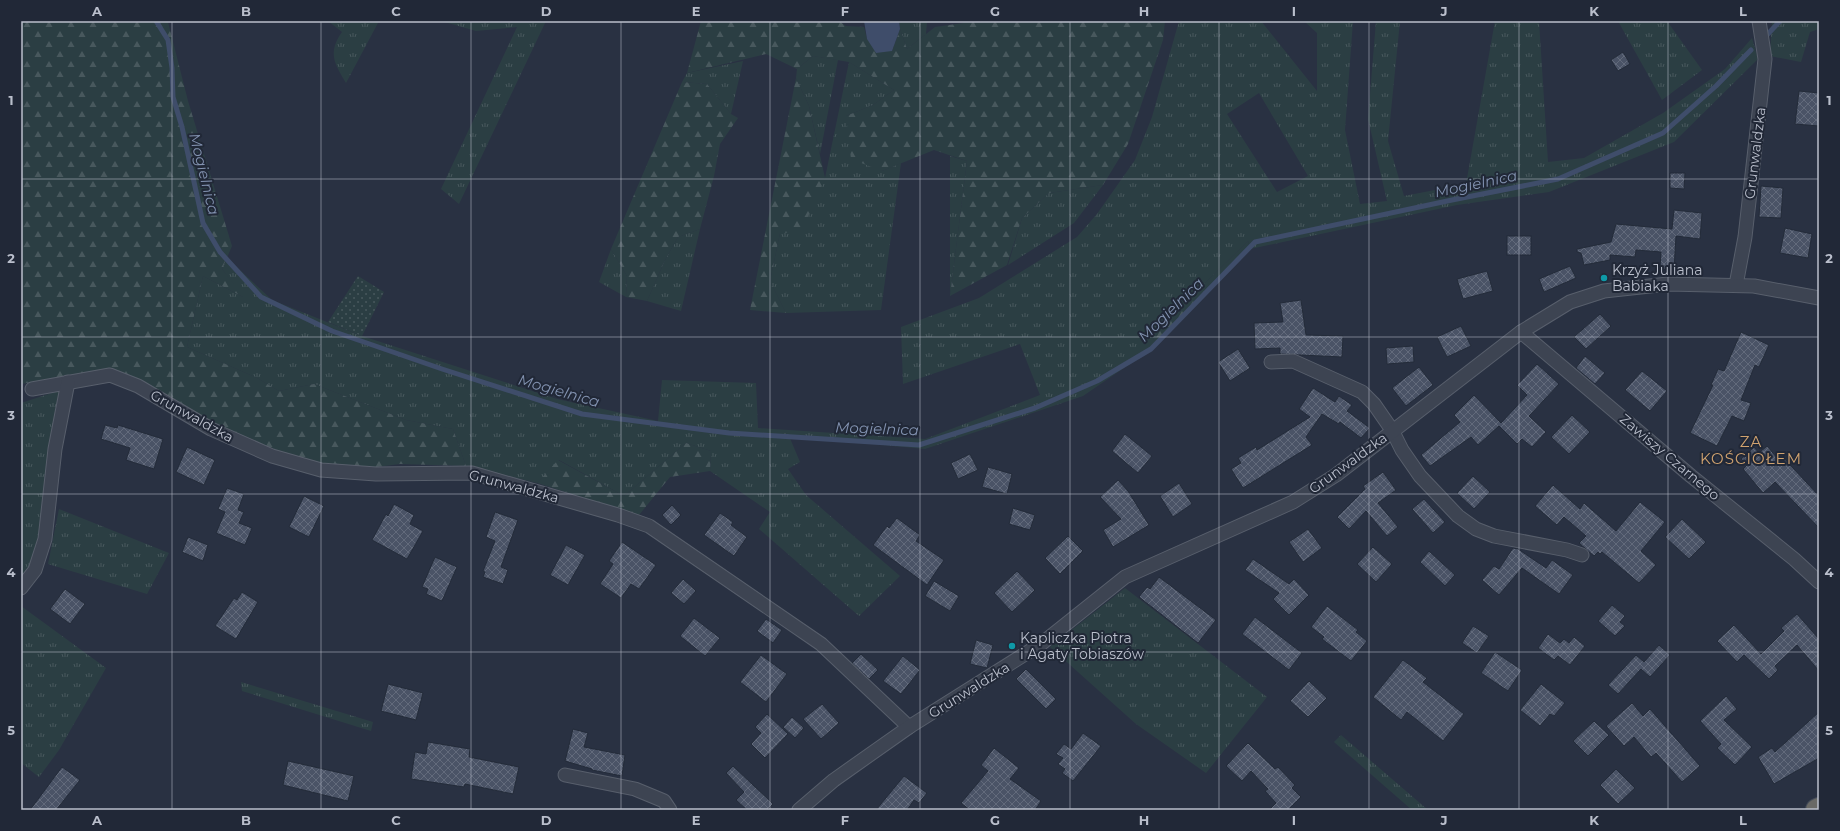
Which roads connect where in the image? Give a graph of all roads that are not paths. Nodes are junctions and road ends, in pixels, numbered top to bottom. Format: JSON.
{"nodes":[{"id":1,"x":1759,"y":21,"type":"edge"},
{"id":2,"x":1736,"y":285,"type":"junction"},
{"id":3,"x":1819,"y":298,"type":"edge"},
{"id":4,"x":1521,"y":332,"type":"junction"},
{"id":5,"x":1271,"y":362,"type":"dead end"},
{"id":6,"x":68,"y":382,"type":"junction"},
{"id":7,"x":32,"y":389,"type":"dead end"},
{"id":8,"x":1392,"y":430,"type":"junction"},
{"id":9,"x":1582,"y":555,"type":"dead end"},
{"id":10,"x":1819,"y":582,"type":"edge"},
{"id":11,"x":21,"y":588,"type":"edge"},
{"id":12,"x":909,"y":727,"type":"junction"},
{"id":13,"x":565,"y":774,"type":"dead end"},
{"id":14,"x":670,"y":810,"type":"edge"},
{"id":15,"x":799,"y":810,"type":"edge"}],
"edges":[{"from":1,"to":2,"type":"street","name":"Grunwaldzka"},
{"from":2,"to":3,"type":"street","name":"Grunwaldzka"},
{"from":2,"to":4,"type":"street","name":"Grunwaldzka"},
{"from":4,"to":8,"type":"street","name":"Grunwaldzka"},
{"from":4,"to":10,"type":"street","name":"Zawiszy Czarnego"},
{"from":5,"to":8,"type":"street"},
{"from":6,"to":7,"type":"street","name":"Grunwaldzka"},
{"from":6,"to":11,"type":"street"},
{"from":6,"to":12,"type":"street","name":"Grunwaldzka"},
{"from":8,"to":9,"type":"street"},
{"from":8,"to":12,"type":"street","name":"Grunwaldzka"},
{"from":12,"to":15,"type":"street","name":"Grunwaldzka"},
{"from":13,"to":14,"type":"street"}]}
